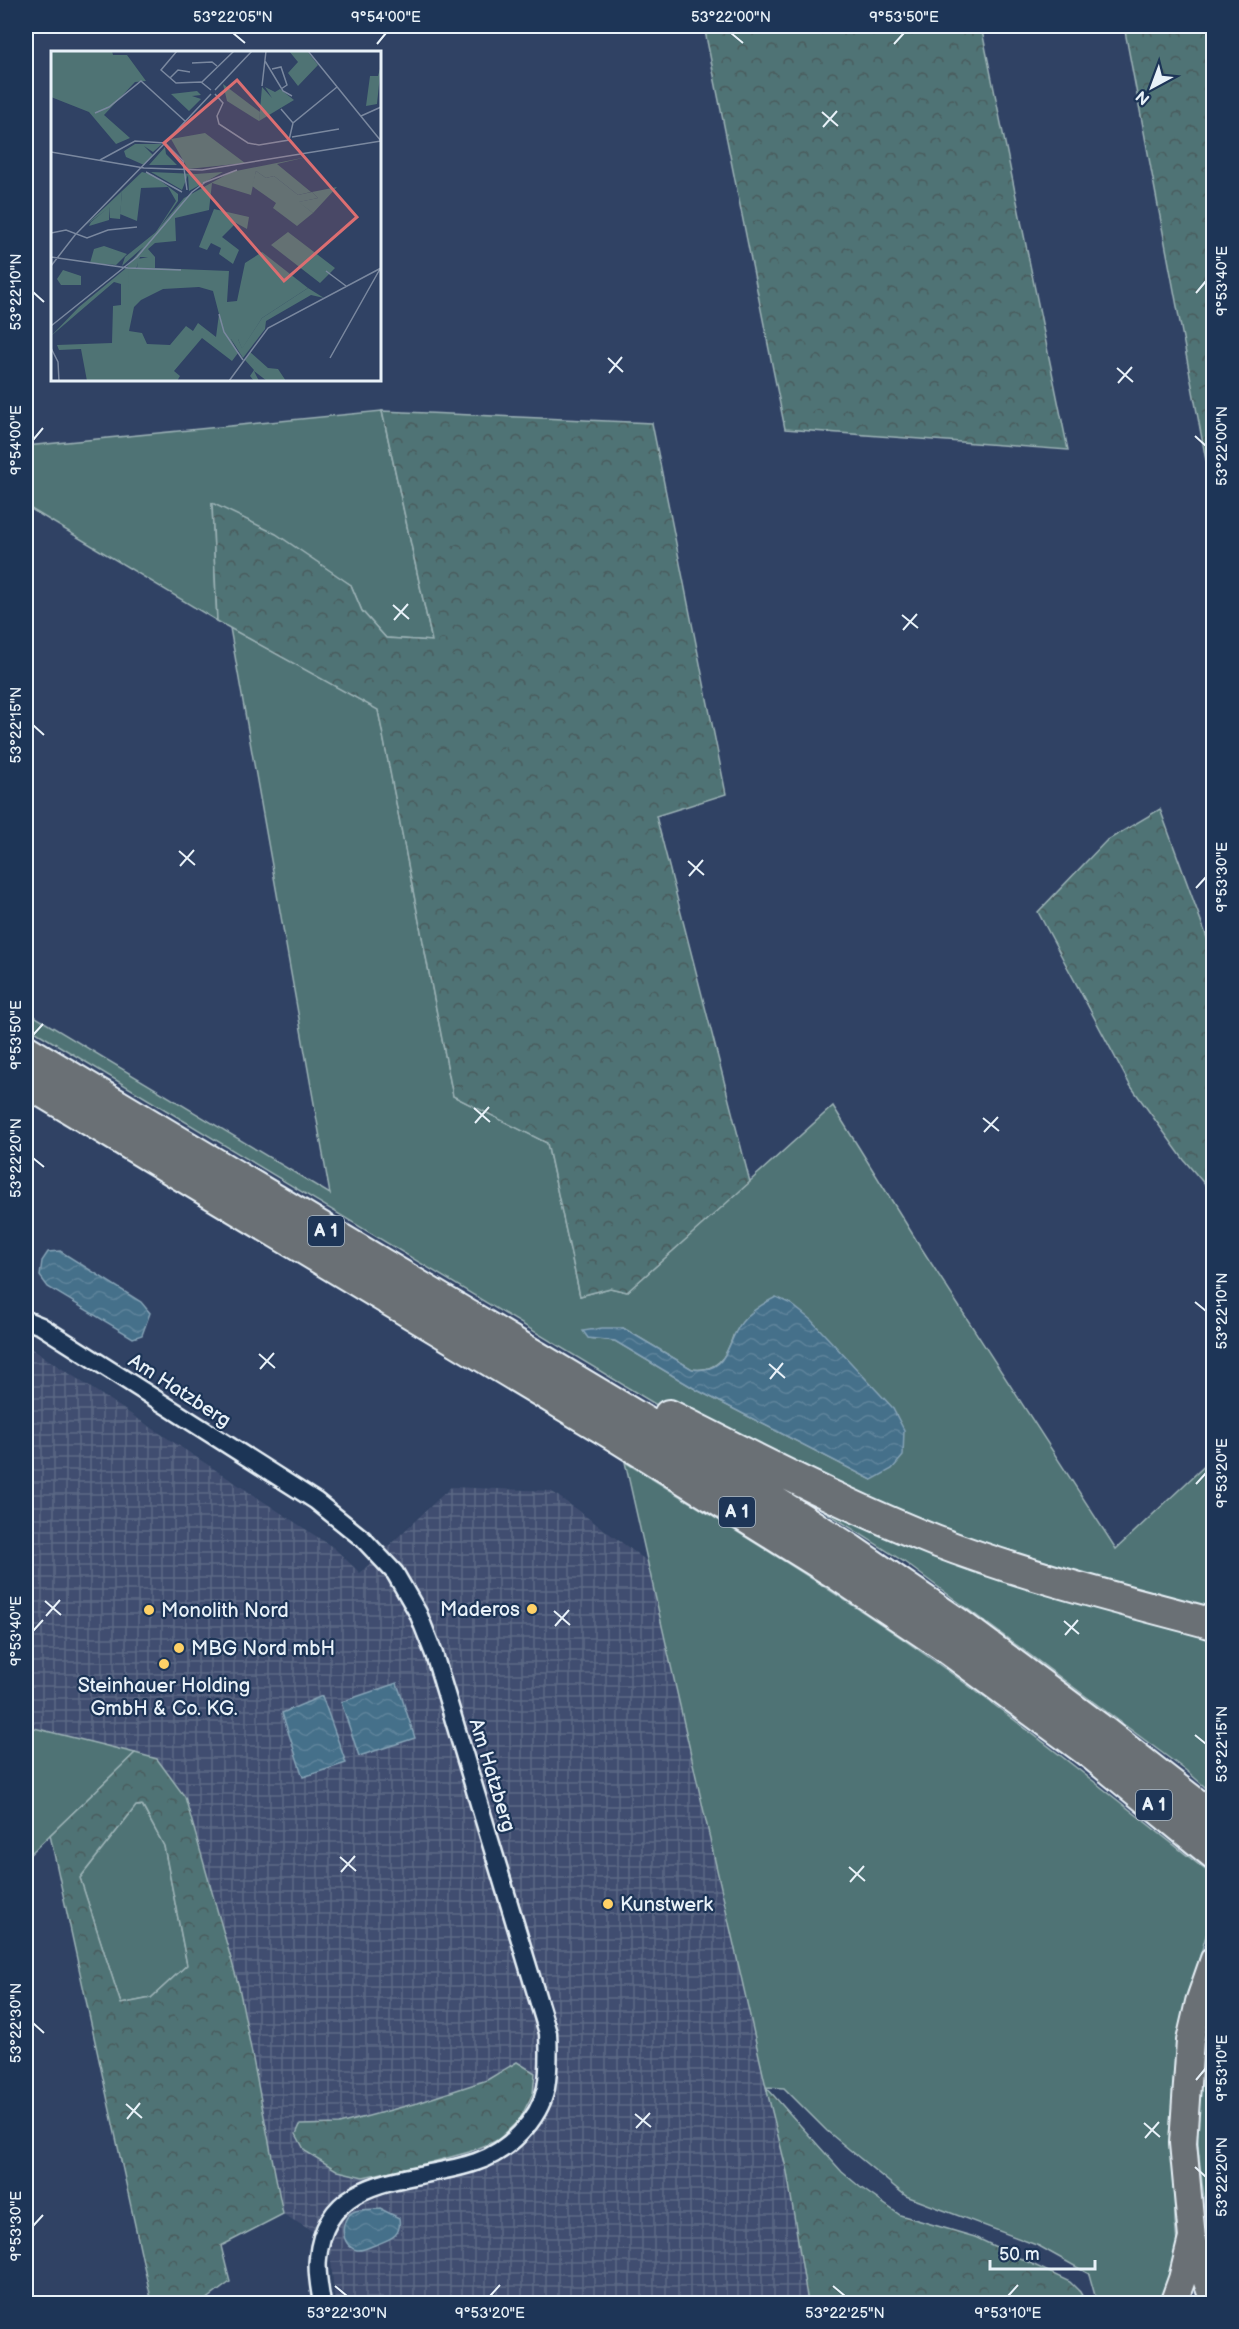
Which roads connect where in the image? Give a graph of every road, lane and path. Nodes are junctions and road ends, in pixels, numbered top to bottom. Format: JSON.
{"nodes":[{"id":1,"x":26,"y":1050,"type":"edge"},
{"id":2,"x":26,"y":1082,"type":"edge"},
{"id":3,"x":26,"y":1320,"type":"edge"},
{"id":4,"x":534,"y":1356,"type":"junction"},
{"id":5,"x":1147,"y":1606,"type":"junction"},
{"id":6,"x":1214,"y":1617,"type":"edge"},
{"id":7,"x":1214,"y":1624,"type":"edge"},
{"id":8,"x":1214,"y":1818,"type":"edge"},
{"id":9,"x":1214,"y":1854,"type":"edge"},
{"id":10,"x":1214,"y":1959,"type":"edge"},
{"id":11,"x":1192,"y":2238,"type":"junction"},
{"id":12,"x":1214,"y":2302,"type":"edge"},
{"id":13,"x":322,"y":2304,"type":"edge"},
{"id":14,"x":1173,"y":2304,"type":"edge"}],
"edges":[{"from":1,"to":4,"type":"highway","number":"A 1"},
{"from":2,"to":9,"type":"highway","number":"A 1"},
{"from":3,"to":13,"type":"street","name":"Am Hatzberg"},
{"from":4,"to":5,"type":"highway"},
{"from":4,"to":8,"type":"highway","number":"A 1"},
{"from":5,"to":6,"type":"highway"},
{"from":5,"to":7,"type":"highway"},
{"from":10,"to":11,"type":"main road"},
{"from":11,"to":12,"type":"main road"},
{"from":11,"to":14,"type":"main road"}]}
